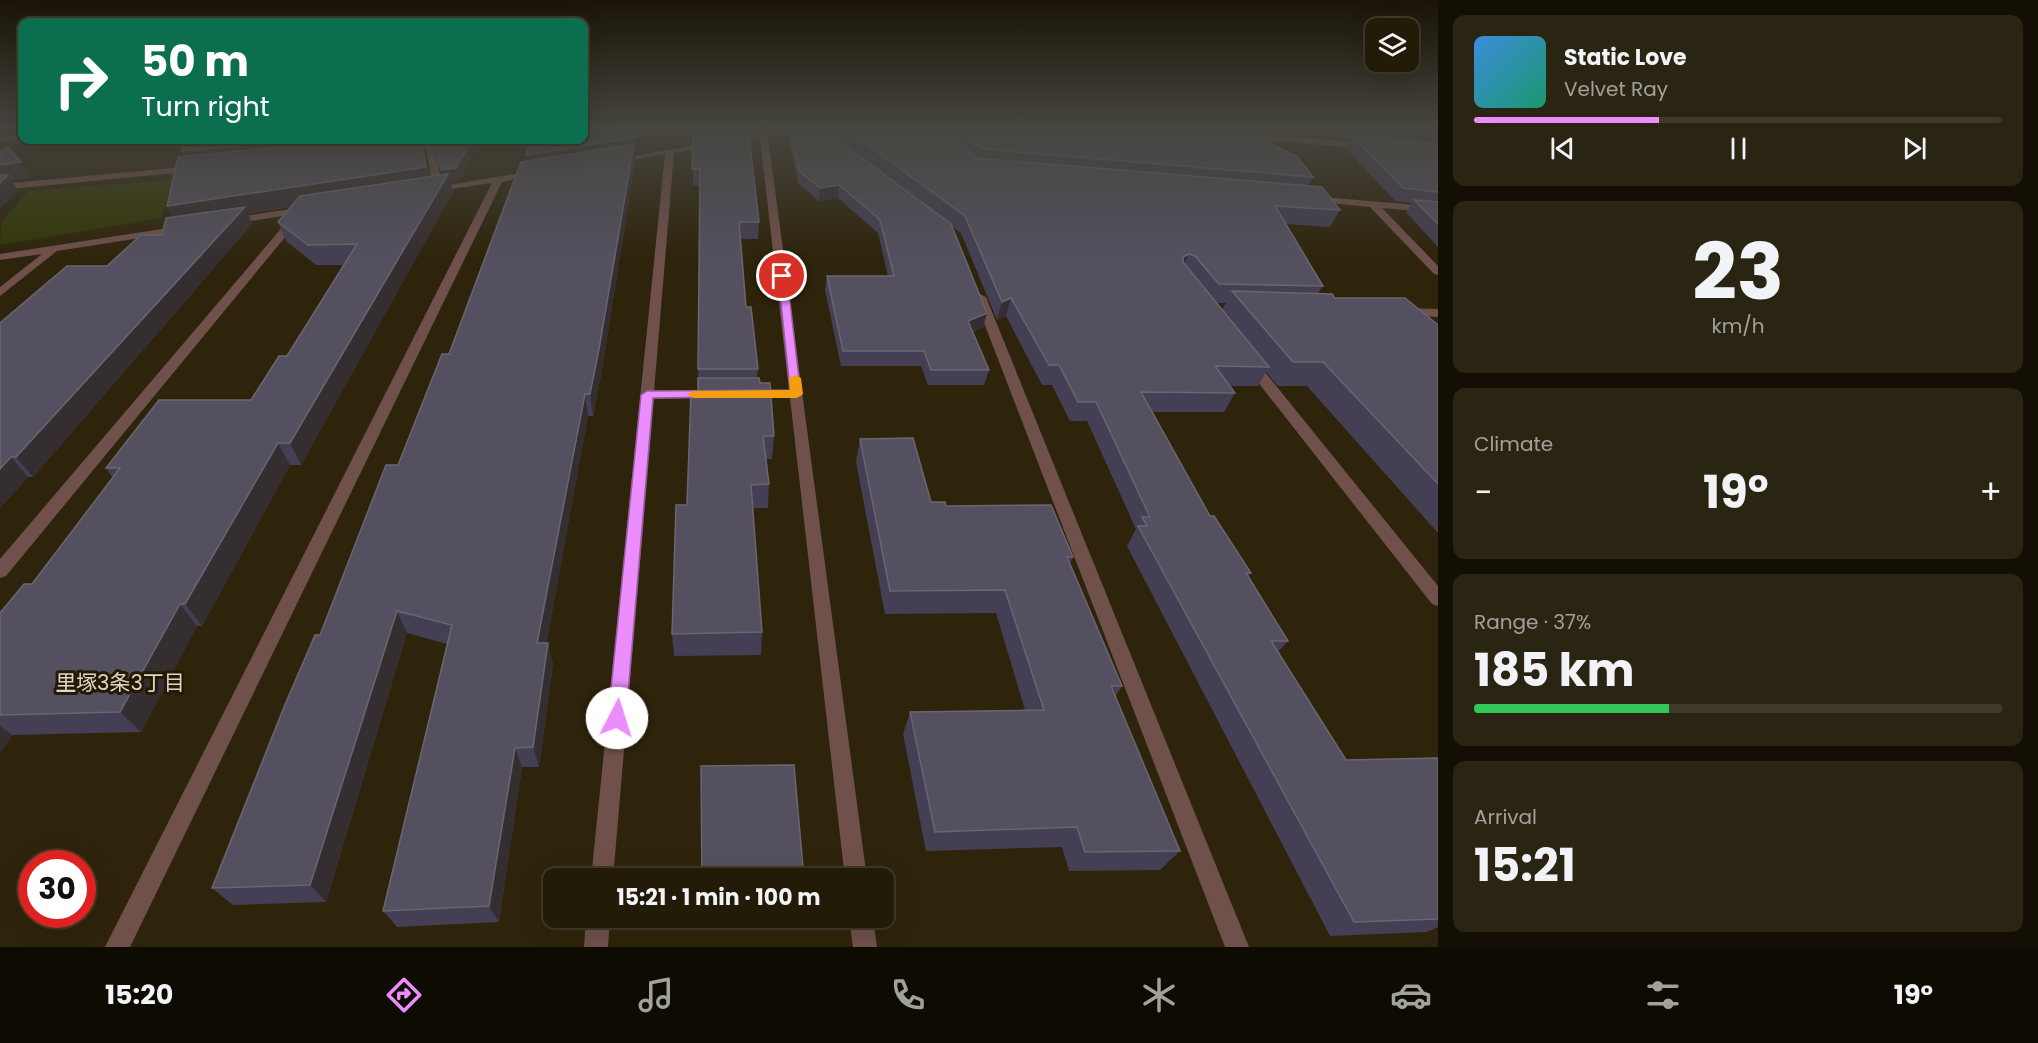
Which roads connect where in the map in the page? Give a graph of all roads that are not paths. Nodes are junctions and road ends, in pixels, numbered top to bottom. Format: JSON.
{"nodes":[{"id":1,"x":173,"y":171,"type":"edge"},
{"id":2,"x":435,"y":171,"type":"edge"},
{"id":3,"x":668,"y":171,"type":"edge"},
{"id":4,"x":769,"y":171,"type":"edge"},
{"id":5,"x":544,"y":172,"type":"edge"},
{"id":6,"x":498,"y":180,"type":"junction"},
{"id":7,"x":0,"y":187,"type":"edge"},
{"id":8,"x":438,"y":189,"type":"junction"},
{"id":9,"x":427,"y":191,"type":"edge"},
{"id":10,"x":1303,"y":198,"type":"edge"},
{"id":11,"x":1373,"y":204,"type":"junction"},
{"id":12,"x":1438,"y":210,"type":"edge"},
{"id":13,"x":220,"y":223,"type":"edge"},
{"id":14,"x":197,"y":227,"type":"edge"},
{"id":15,"x":55,"y":249,"type":"junction"},
{"id":16,"x":0,"y":258,"type":"edge"},
{"id":17,"x":1438,"y":272,"type":"edge"},
{"id":18,"x":973,"y":280,"type":"edge"},
{"id":19,"x":0,"y":293,"type":"edge"},
{"id":20,"x":1392,"y":312,"type":"edge"},
{"id":21,"x":1438,"y":313,"type":"edge"},
{"id":22,"x":1244,"y":355,"type":"edge"},
{"id":23,"x":797,"y":394,"type":"junction"},
{"id":24,"x":647,"y":395,"type":"junction"},
{"id":25,"x":0,"y":571,"type":"edge"},
{"id":26,"x":1438,"y":599,"type":"edge"},
{"id":27,"x":603,"y":868,"type":"edge"},
{"id":28,"x":855,"y":868,"type":"edge"},
{"id":29,"x":597,"y":928,"type":"edge"},
{"id":30,"x":862,"y":928,"type":"edge"},
{"id":31,"x":117,"y":947,"type":"edge"},
{"id":32,"x":596,"y":947,"type":"edge"},
{"id":33,"x":865,"y":947,"type":"edge"},
{"id":34,"x":1237,"y":947,"type":"edge"}],
"edges":[{"from":1,"to":7,"type":"street"},
{"from":2,"to":8,"type":"street"},
{"from":3,"to":24,"type":"street"},
{"from":4,"to":23,"type":"street"},
{"from":5,"to":6,"type":"street"},
{"from":6,"to":8,"type":"street"},
{"from":6,"to":31,"type":"street"},
{"from":8,"to":9,"type":"street"},
{"from":10,"to":11,"type":"street"},
{"from":11,"to":12,"type":"street"},
{"from":11,"to":17,"type":"street"},
{"from":13,"to":25,"type":"street"},
{"from":14,"to":15,"type":"street"},
{"from":15,"to":16,"type":"street"},
{"from":15,"to":19,"type":"street"},
{"from":18,"to":34,"type":"street"},
{"from":20,"to":21,"type":"street"},
{"from":22,"to":26,"type":"street"},
{"from":23,"to":24,"type":"street"},
{"from":23,"to":28,"type":"street"},
{"from":24,"to":27,"type":"street"},
{"from":29,"to":32,"type":"street"},
{"from":30,"to":33,"type":"street"}]}
